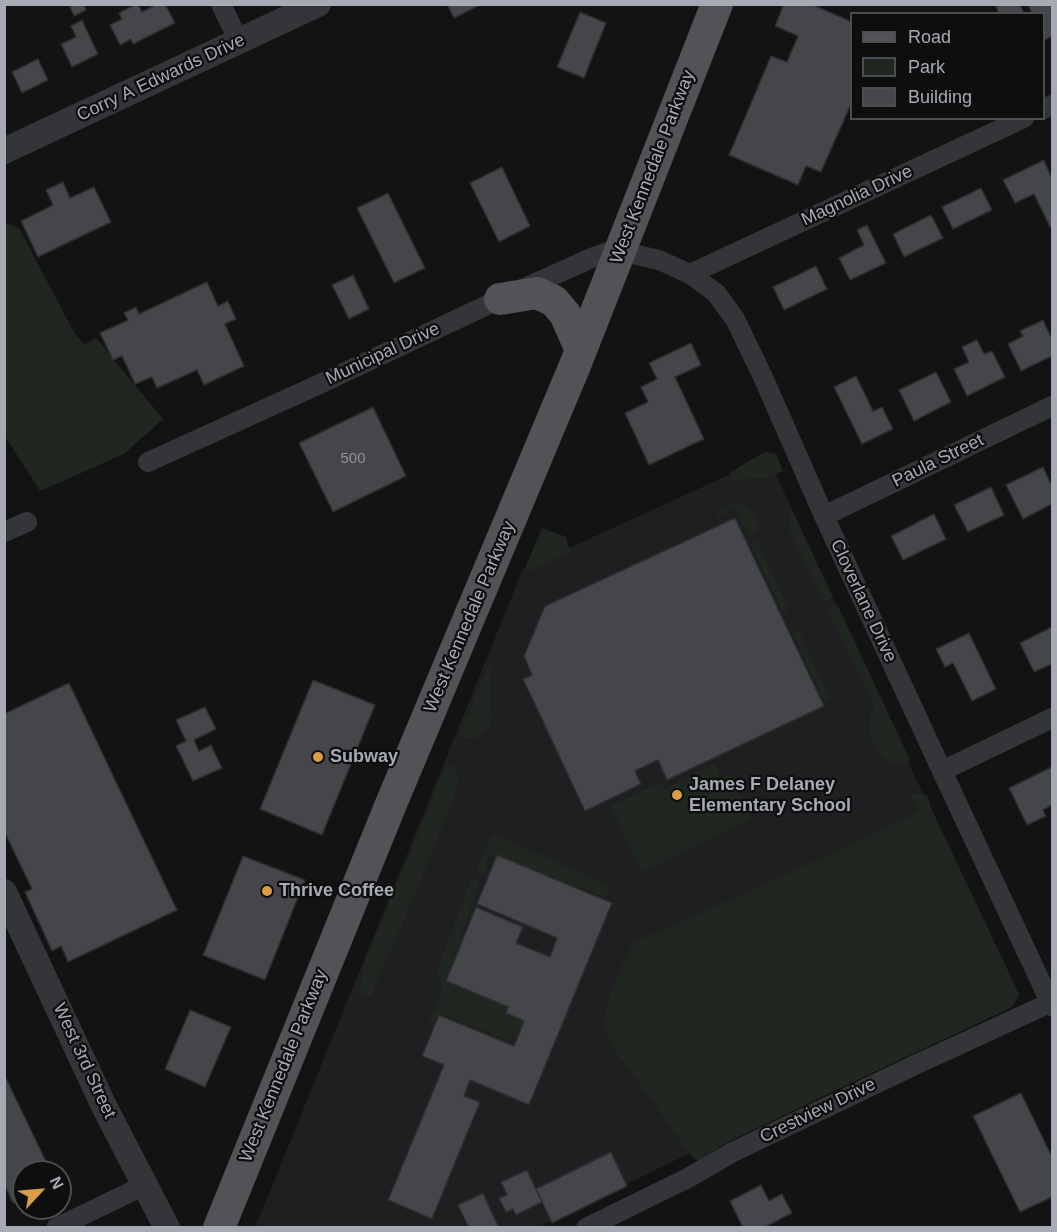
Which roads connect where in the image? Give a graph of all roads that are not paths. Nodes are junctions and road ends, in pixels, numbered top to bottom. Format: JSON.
{"nodes":[{"id":1,"x":221,"y":4,"type":"edge"},
{"id":2,"x":318,"y":4,"type":"edge"},
{"id":3,"x":717,"y":4,"type":"edge"},
{"id":4,"x":238,"y":42,"type":"junction"},
{"id":5,"x":1020,"y":120,"type":"edge"},
{"id":6,"x":4,"y":151,"type":"edge"},
{"id":7,"x":620,"y":251,"type":"junction"},
{"id":8,"x":690,"y":274,"type":"junction"},
{"id":9,"x":500,"y":299,"type":"junction"},
{"id":10,"x":581,"y":350,"type":"junction"},
{"id":11,"x":1053,"y":406,"type":"edge"},
{"id":12,"x":148,"y":462,"type":"dead end"},
{"id":13,"x":825,"y":516,"type":"junction"},
{"id":14,"x":27,"y":522,"type":"dead end"},
{"id":15,"x":4,"y":532,"type":"edge"},
{"id":16,"x":1053,"y":718,"type":"edge"},
{"id":17,"x":942,"y":771,"type":"junction"},
{"id":18,"x":4,"y":892,"type":"edge"},
{"id":19,"x":1052,"y":1003,"type":"edge"},
{"id":20,"x":145,"y":1185,"type":"junction"},
{"id":21,"x":56,"y":1227,"type":"edge"},
{"id":22,"x":167,"y":1227,"type":"edge"},
{"id":23,"x":219,"y":1227,"type":"edge"},
{"id":24,"x":586,"y":1227,"type":"edge"}],
"edges":[{"from":1,"to":4,"type":"street"},
{"from":2,"to":4,"type":"street","name":"Corry A Edwards Drive"},
{"from":3,"to":7,"type":"main road","name":"West Kennedale Parkway"},
{"from":4,"to":6,"type":"street","name":"Corry A Edwards Drive"},
{"from":5,"to":8,"type":"street","name":"Magnolia Drive"},
{"from":7,"to":8,"type":"street","name":"Cloverlane Drive"},
{"from":7,"to":9,"type":"street","name":"Municipal Drive"},
{"from":7,"to":10,"type":"main road","name":"West Kennedale Parkway"},
{"from":8,"to":13,"type":"street","name":"Cloverlane Drive"},
{"from":9,"to":10,"type":"main road"},
{"from":9,"to":12,"type":"street","name":"Municipal Drive"},
{"from":10,"to":23,"type":"main road","name":"West Kennedale Parkway"},
{"from":11,"to":13,"type":"street","name":"Paula Street"},
{"from":13,"to":17,"type":"street","name":"Cloverlane Drive"},
{"from":14,"to":15,"type":"street"},
{"from":16,"to":17,"type":"street"},
{"from":17,"to":19,"type":"street","name":"Cloverlane Drive"},
{"from":18,"to":20,"type":"street","name":"West 3rd Street"},
{"from":19,"to":24,"type":"street","name":"Crestview Drive"},
{"from":20,"to":21,"type":"street"},
{"from":20,"to":22,"type":"street","name":"West 3rd Street"}]}
